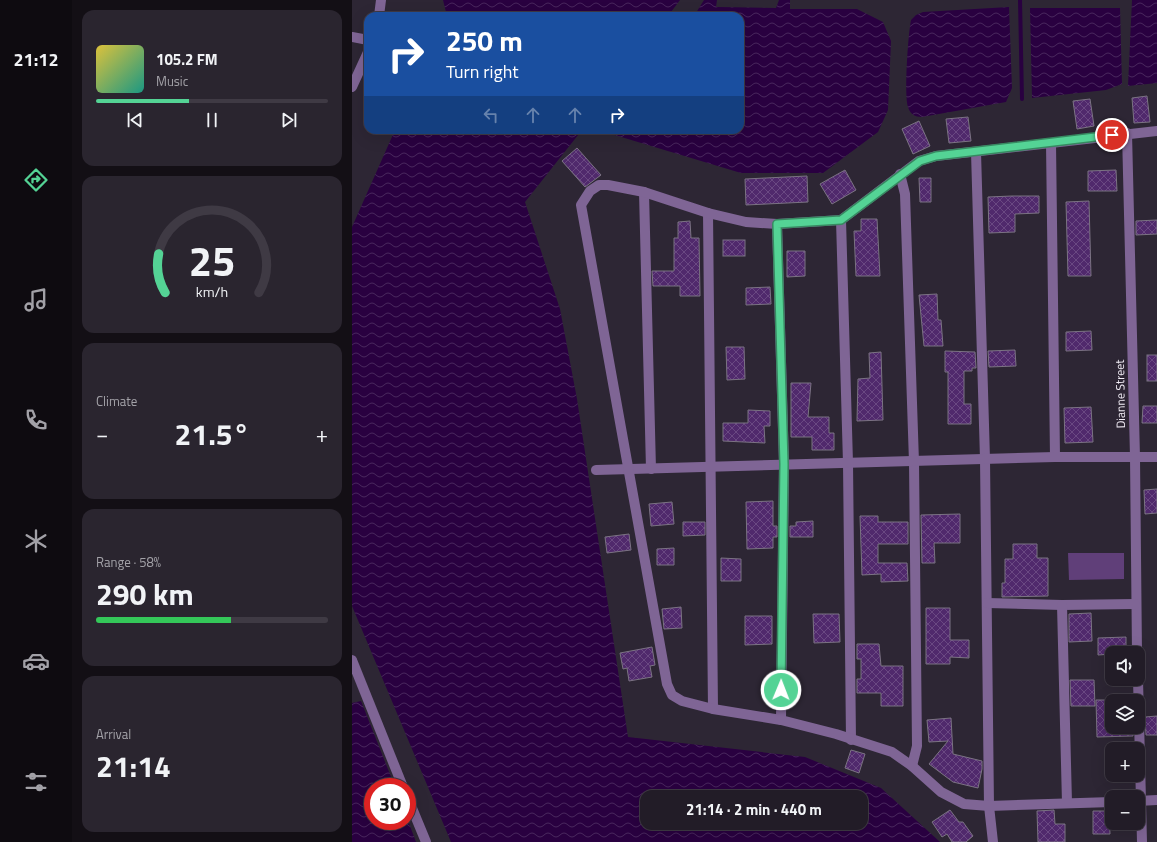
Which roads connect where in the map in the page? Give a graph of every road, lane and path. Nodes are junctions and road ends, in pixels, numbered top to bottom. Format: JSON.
{"nodes":[{"id":1,"x":381,"y":0,"type":"edge"},
{"id":2,"x":380,"y":12,"type":"edge"},
{"id":3,"x":352,"y":37,"type":"edge"},
{"id":4,"x":364,"y":39,"type":"edge"},
{"id":5,"x":364,"y":61,"type":"edge"},
{"id":6,"x":352,"y":88,"type":"edge"},
{"id":7,"x":1157,"y":131,"type":"edge"},
{"id":8,"x":1127,"y":134,"type":"junction"},
{"id":9,"x":1051,"y":143,"type":"junction"},
{"id":10,"x":976,"y":152,"type":"junction"},
{"id":11,"x":900,"y":174,"type":"junction"},
{"id":12,"x":644,"y":192,"type":"junction"},
{"id":13,"x":708,"y":212,"type":"junction"},
{"id":14,"x":841,"y":220,"type":"junction"},
{"id":15,"x":777,"y":224,"type":"junction"},
{"id":16,"x":1055,"y":457,"type":"junction"},
{"id":17,"x":1135,"y":457,"type":"junction"},
{"id":18,"x":1157,"y":457,"type":"edge"},
{"id":19,"x":985,"y":459,"type":"junction"},
{"id":20,"x":914,"y":462,"type":"junction"},
{"id":21,"x":848,"y":463,"type":"junction"},
{"id":22,"x":784,"y":464,"type":"junction"},
{"id":23,"x":712,"y":466,"type":"junction"},
{"id":24,"x":627,"y":469,"type":"junction"},
{"id":25,"x":651,"y":469,"type":"junction"},
{"id":26,"x":596,"y":470,"type":"dead end"},
{"id":27,"x":987,"y":603,"type":"junction"},
{"id":28,"x":1135,"y":604,"type":"junction"},
{"id":29,"x":1062,"y":605,"type":"junction"},
{"id":30,"x":1137,"y":646,"type":"edge"},
{"id":31,"x":352,"y":660,"type":"edge"},
{"id":32,"x":1138,"y":686,"type":"edge"},
{"id":33,"x":713,"y":709,"type":"junction"},
{"id":34,"x":781,"y":720,"type":"junction"},
{"id":35,"x":851,"y":740,"type":"junction"},
{"id":36,"x":912,"y":766,"type":"junction"},
{"id":37,"x":399,"y":778,"type":"edge"},
{"id":38,"x":1140,"y":790,"type":"edge"},
{"id":39,"x":1157,"y":800,"type":"edge"},
{"id":40,"x":1145,"y":801,"type":"edge"},
{"id":41,"x":1105,"y":802,"type":"edge"},
{"id":42,"x":1067,"y":804,"type":"junction"},
{"id":43,"x":989,"y":806,"type":"junction"},
{"id":44,"x":416,"y":818,"type":"edge"},
{"id":45,"x":1141,"y":830,"type":"edge"},
{"id":46,"x":426,"y":842,"type":"edge"},
{"id":47,"x":993,"y":842,"type":"edge"},
{"id":48,"x":1142,"y":842,"type":"edge"}],
"edges":[{"from":1,"to":2,"type":"street"},
{"from":3,"to":4,"type":"street"},
{"from":5,"to":6,"type":"street"},
{"from":7,"to":8,"type":"street"},
{"from":8,"to":9,"type":"street"},
{"from":8,"to":17,"type":"street","name":"Dianne Street"},
{"from":9,"to":10,"type":"street"},
{"from":9,"to":16,"type":"street"},
{"from":10,"to":11,"type":"street"},
{"from":10,"to":19,"type":"street"},
{"from":11,"to":14,"type":"street"},
{"from":11,"to":20,"type":"street"},
{"from":12,"to":13,"type":"street"},
{"from":12,"to":24,"type":"street"},
{"from":12,"to":25,"type":"street"},
{"from":13,"to":15,"type":"street"},
{"from":13,"to":23,"type":"street"},
{"from":14,"to":15,"type":"street"},
{"from":14,"to":21,"type":"street"},
{"from":15,"to":22,"type":"street"},
{"from":16,"to":17,"type":"street"},
{"from":16,"to":19,"type":"street"},
{"from":17,"to":18,"type":"street"},
{"from":17,"to":28,"type":"street","name":"Dianne Street"},
{"from":19,"to":20,"type":"street"},
{"from":19,"to":27,"type":"street"},
{"from":20,"to":21,"type":"street"},
{"from":20,"to":36,"type":"street"},
{"from":21,"to":22,"type":"street"},
{"from":21,"to":35,"type":"street"},
{"from":22,"to":23,"type":"street"},
{"from":22,"to":34,"type":"street"},
{"from":23,"to":25,"type":"street"},
{"from":23,"to":33,"type":"street"},
{"from":24,"to":25,"type":"street"},
{"from":24,"to":26,"type":"street"},
{"from":24,"to":33,"type":"street"},
{"from":27,"to":29,"type":"street"},
{"from":27,"to":43,"type":"street"},
{"from":28,"to":29,"type":"street"},
{"from":28,"to":30,"type":"street","name":"Dianne Street"},
{"from":29,"to":42,"type":"street"},
{"from":31,"to":37,"type":"street"},
{"from":32,"to":38,"type":"street"},
{"from":33,"to":34,"type":"street"},
{"from":34,"to":35,"type":"street"},
{"from":35,"to":36,"type":"street"},
{"from":36,"to":43,"type":"street"},
{"from":39,"to":40,"type":"street"},
{"from":41,"to":42,"type":"street"},
{"from":42,"to":43,"type":"street"},
{"from":43,"to":47,"type":"street"},
{"from":44,"to":46,"type":"street"},
{"from":45,"to":48,"type":"street"}]}
